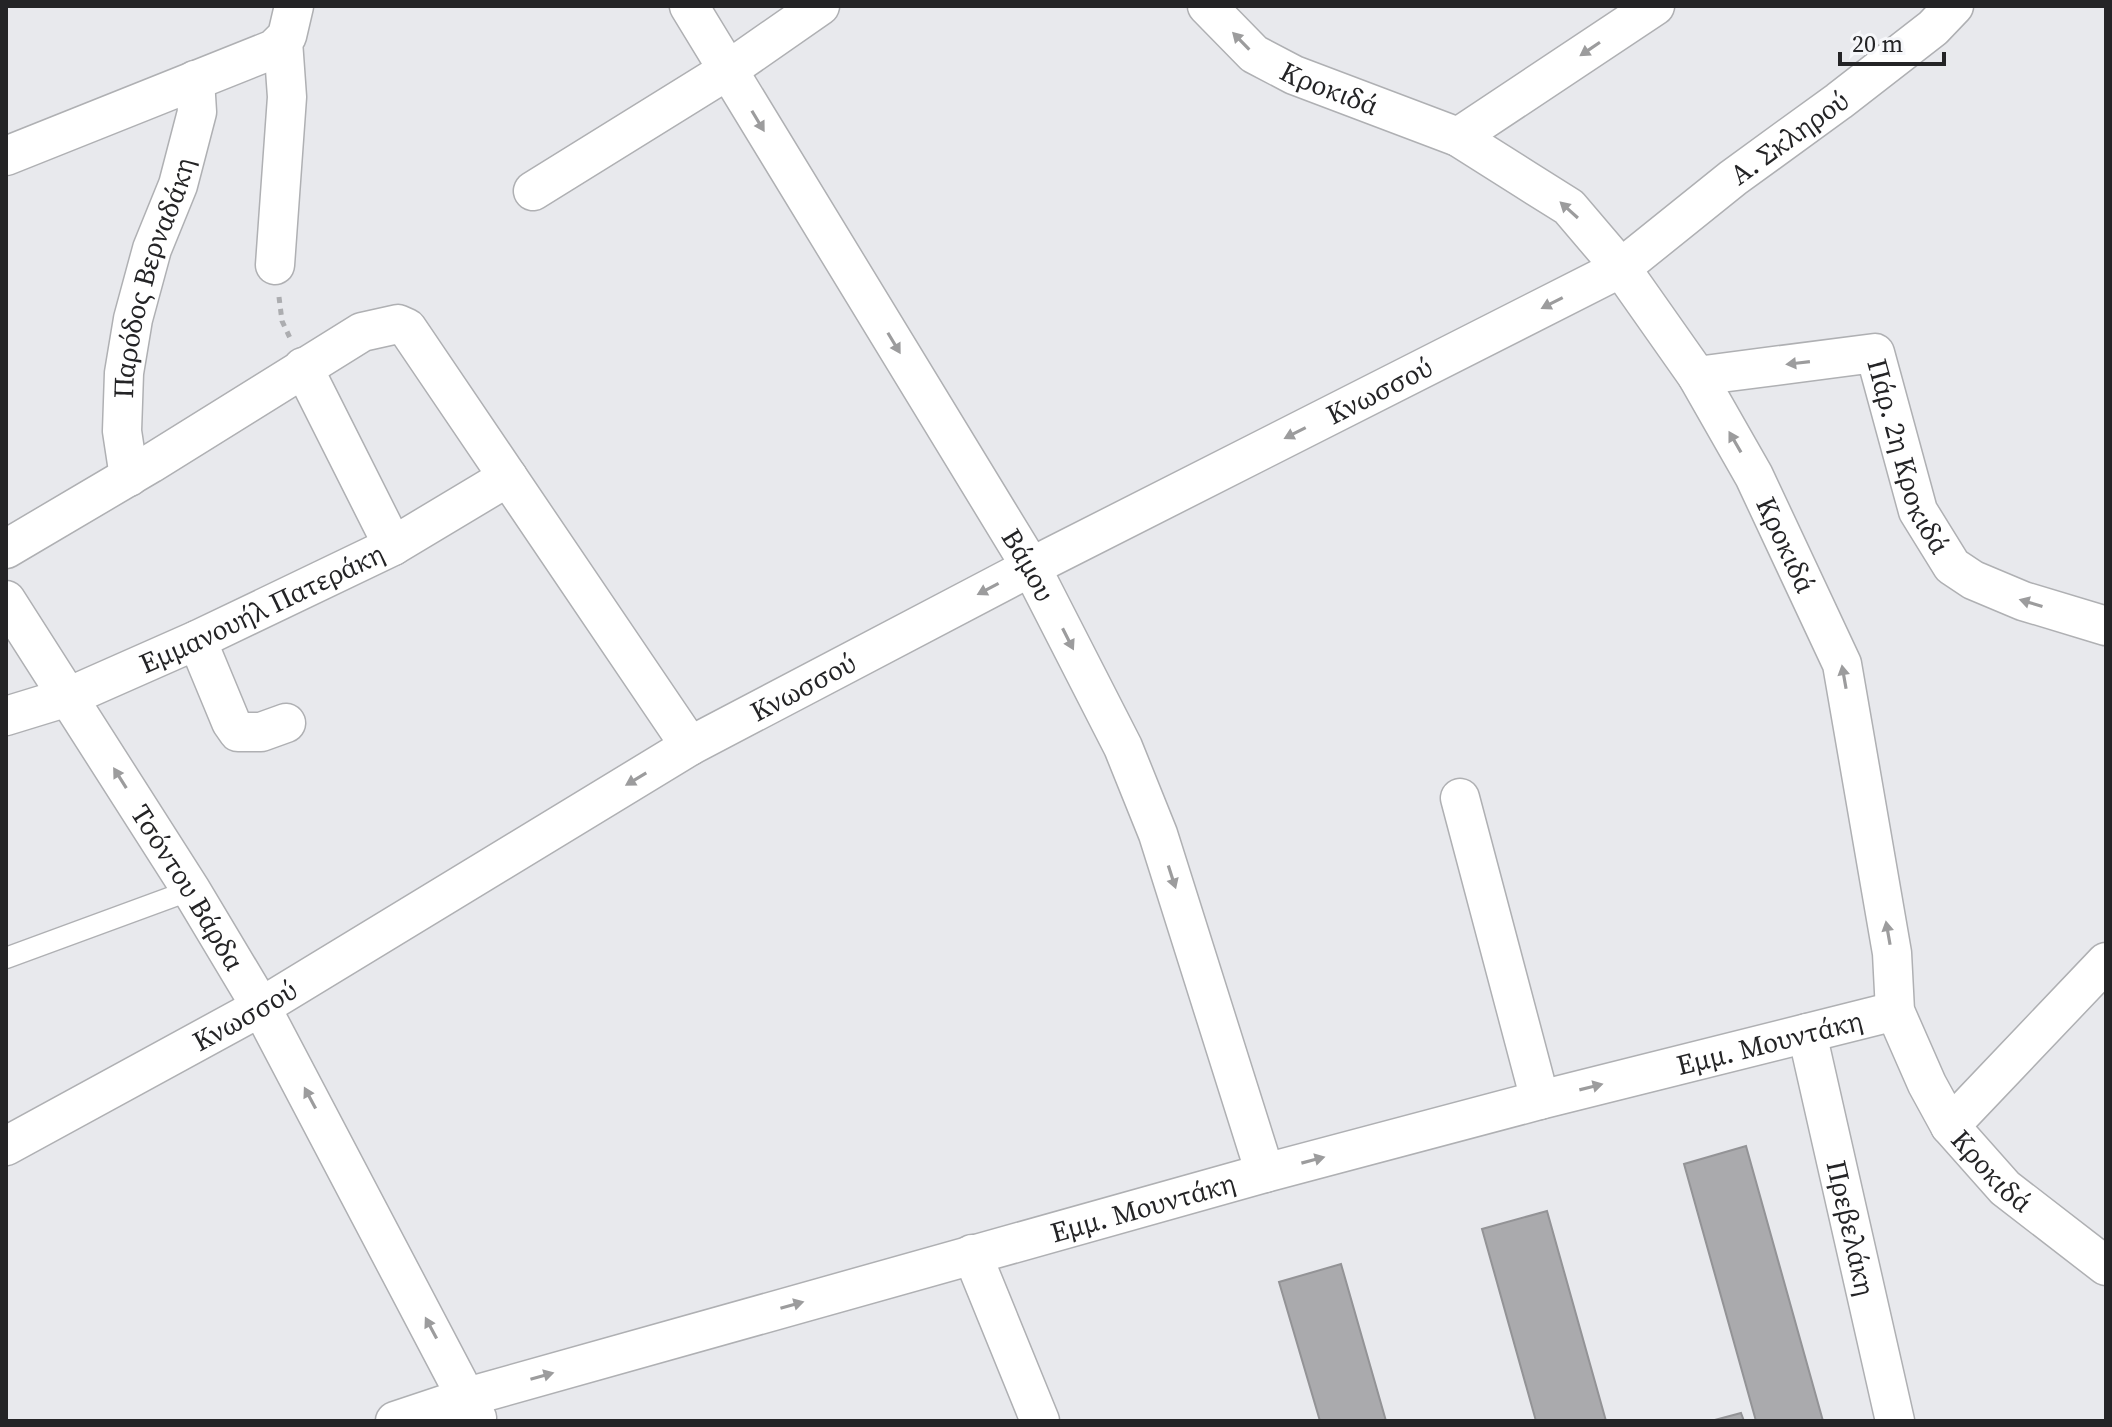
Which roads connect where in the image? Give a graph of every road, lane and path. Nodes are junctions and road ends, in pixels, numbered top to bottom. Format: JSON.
{"nodes":[{"id":1,"x":689,"y":6,"type":"edge"},
{"id":2,"x":820,"y":6,"type":"edge"},
{"id":3,"x":1207,"y":6,"type":"edge"},
{"id":4,"x":1655,"y":6,"type":"edge"},
{"id":5,"x":1935,"y":13,"type":"edge"},
{"id":6,"x":288,"y":23,"type":"edge"},
{"id":7,"x":728,"y":70,"type":"junction"},
{"id":8,"x":195,"y":80,"type":"junction"},
{"id":9,"x":1458,"y":137,"type":"junction"},
{"id":10,"x":6,"y":156,"type":"edge"},
{"id":11,"x":533,"y":191,"type":"dead end"},
{"id":12,"x":275,"y":265,"type":"joint"},
{"id":13,"x":1621,"y":268,"type":"junction"},
{"id":14,"x":303,"y":367,"type":"junction"},
{"id":15,"x":1697,"y":376,"type":"junction"},
{"id":16,"x":129,"y":477,"type":"junction"},
{"id":17,"x":508,"y":477,"type":"junction"},
{"id":18,"x":393,"y":546,"type":"junction"},
{"id":19,"x":6,"y":549,"type":"edge"},
{"id":20,"x":1031,"y":567,"type":"junction"},
{"id":21,"x":6,"y":600,"type":"edge"},
{"id":22,"x":2106,"y":626,"type":"edge"},
{"id":23,"x":197,"y":640,"type":"junction"},
{"id":24,"x":68,"y":697,"type":"junction"},
{"id":25,"x":6,"y":716,"type":"edge"},
{"id":26,"x":286,"y":723,"type":"dead end"},
{"id":27,"x":690,"y":746,"type":"junction"},
{"id":28,"x":1460,"y":798,"type":"dead end"},
{"id":29,"x":191,"y":890,"type":"junction"},
{"id":30,"x":6,"y":958,"type":"edge"},
{"id":31,"x":2106,"y":962,"type":"edge"},
{"id":32,"x":261,"y":1007,"type":"junction"},
{"id":33,"x":1895,"y":1011,"type":"junction"},
{"id":34,"x":1807,"y":1033,"type":"junction"},
{"id":35,"x":1540,"y":1100,"type":"junction"},
{"id":36,"x":1950,"y":1126,"type":"junction"},
{"id":37,"x":6,"y":1146,"type":"edge"},
{"id":38,"x":1265,"y":1173,"type":"junction"},
{"id":39,"x":972,"y":1254,"type":"junction"},
{"id":40,"x":2106,"y":1266,"type":"edge"},
{"id":41,"x":472,"y":1409,"type":"edge"},
{"id":42,"x":395,"y":1421,"type":"edge"},
{"id":43,"x":1040,"y":1421,"type":"edge"},
{"id":44,"x":1895,"y":1421,"type":"edge"}],
"edges":[{"from":1,"to":7,"type":"street","name":"Βάμου"},
{"from":2,"to":7,"type":"street"},
{"from":9,"to":3,"type":"street","name":"Κροκιδά","one_way":true},
{"from":4,"to":9,"type":"street","one_way":true},
{"from":5,"to":13,"type":"street","name":"Α. Σκληρού"},
{"from":6,"to":8,"type":"street"},
{"from":6,"to":12,"type":"street"},
{"from":7,"to":11,"type":"street"},
{"from":7,"to":20,"type":"street","name":"Βάμου","one_way":true},
{"from":8,"to":10,"type":"street"},
{"from":8,"to":16,"type":"street","name":"Παρόδος Βερναδάκη"},
{"from":13,"to":9,"type":"street","name":"Κροκιδά","one_way":true},
{"from":12,"to":14,"type":"path"},
{"from":13,"to":15,"type":"street","name":"Κροκιδά"},
{"from":13,"to":20,"type":"street","name":"Κνωσσού","one_way":true},
{"from":14,"to":16,"type":"street"},
{"from":14,"to":17,"type":"street"},
{"from":14,"to":18,"type":"street"},
{"from":22,"to":15,"type":"street","name":"Πάρ. 2η Κροκιδά","one_way":true},
{"from":33,"to":15,"type":"street","name":"Κροκιδά","one_way":true},
{"from":16,"to":19,"type":"street"},
{"from":17,"to":18,"type":"street","name":"Εμμανουήλ Πατεράκη"},
{"from":17,"to":27,"type":"street"},
{"from":18,"to":23,"type":"street","name":"Εμμανουήλ Πατεράκη"},
{"from":20,"to":27,"type":"street","name":"Κνωσσού","one_way":true},
{"from":20,"to":38,"type":"street","name":"Βάμου","one_way":true},
{"from":21,"to":24,"type":"street","name":"Τσόντου Βάρδα"},
{"from":23,"to":24,"type":"street","name":"Εμμανουήλ Πατεράκη"},
{"from":23,"to":26,"type":"street"},
{"from":24,"to":25,"type":"street","name":"Εμμανουήλ Πατεράκη"},
{"from":29,"to":24,"type":"street","name":"Τσόντου Βάρδα","one_way":true},
{"from":27,"to":32,"type":"street","name":"Κνωσσού","one_way":true},
{"from":28,"to":35,"type":"street"},
{"from":29,"to":30,"type":"lane"},
{"from":29,"to":32,"type":"street","name":"Τσόντου Βάρδα"},
{"from":31,"to":36,"type":"street"},
{"from":32,"to":37,"type":"street","name":"Κνωσσού"},
{"from":41,"to":32,"type":"street","name":"Τσόντου Βάρδα","one_way":true},
{"from":33,"to":34,"type":"street","name":"Εμμ. Μουντάκη"},
{"from":33,"to":36,"type":"street","name":"Κροκιδά"},
{"from":35,"to":34,"type":"street","name":"Εμμ. Μουντάκη","one_way":true},
{"from":34,"to":44,"type":"street","name":"Πρεβελάκη"},
{"from":38,"to":35,"type":"street","name":"Εμμ. Μουντάκη","one_way":true},
{"from":36,"to":40,"type":"street","name":"Κροκιδά"},
{"from":38,"to":39,"type":"street","name":"Εμμ. Μουντάκη"},
{"from":41,"to":39,"type":"street","name":"Εμμ. Μουντάκη","one_way":true},
{"from":39,"to":43,"type":"street"},
{"from":41,"to":42,"type":"street","name":"Εμμ. Μουντάκη"}]}
